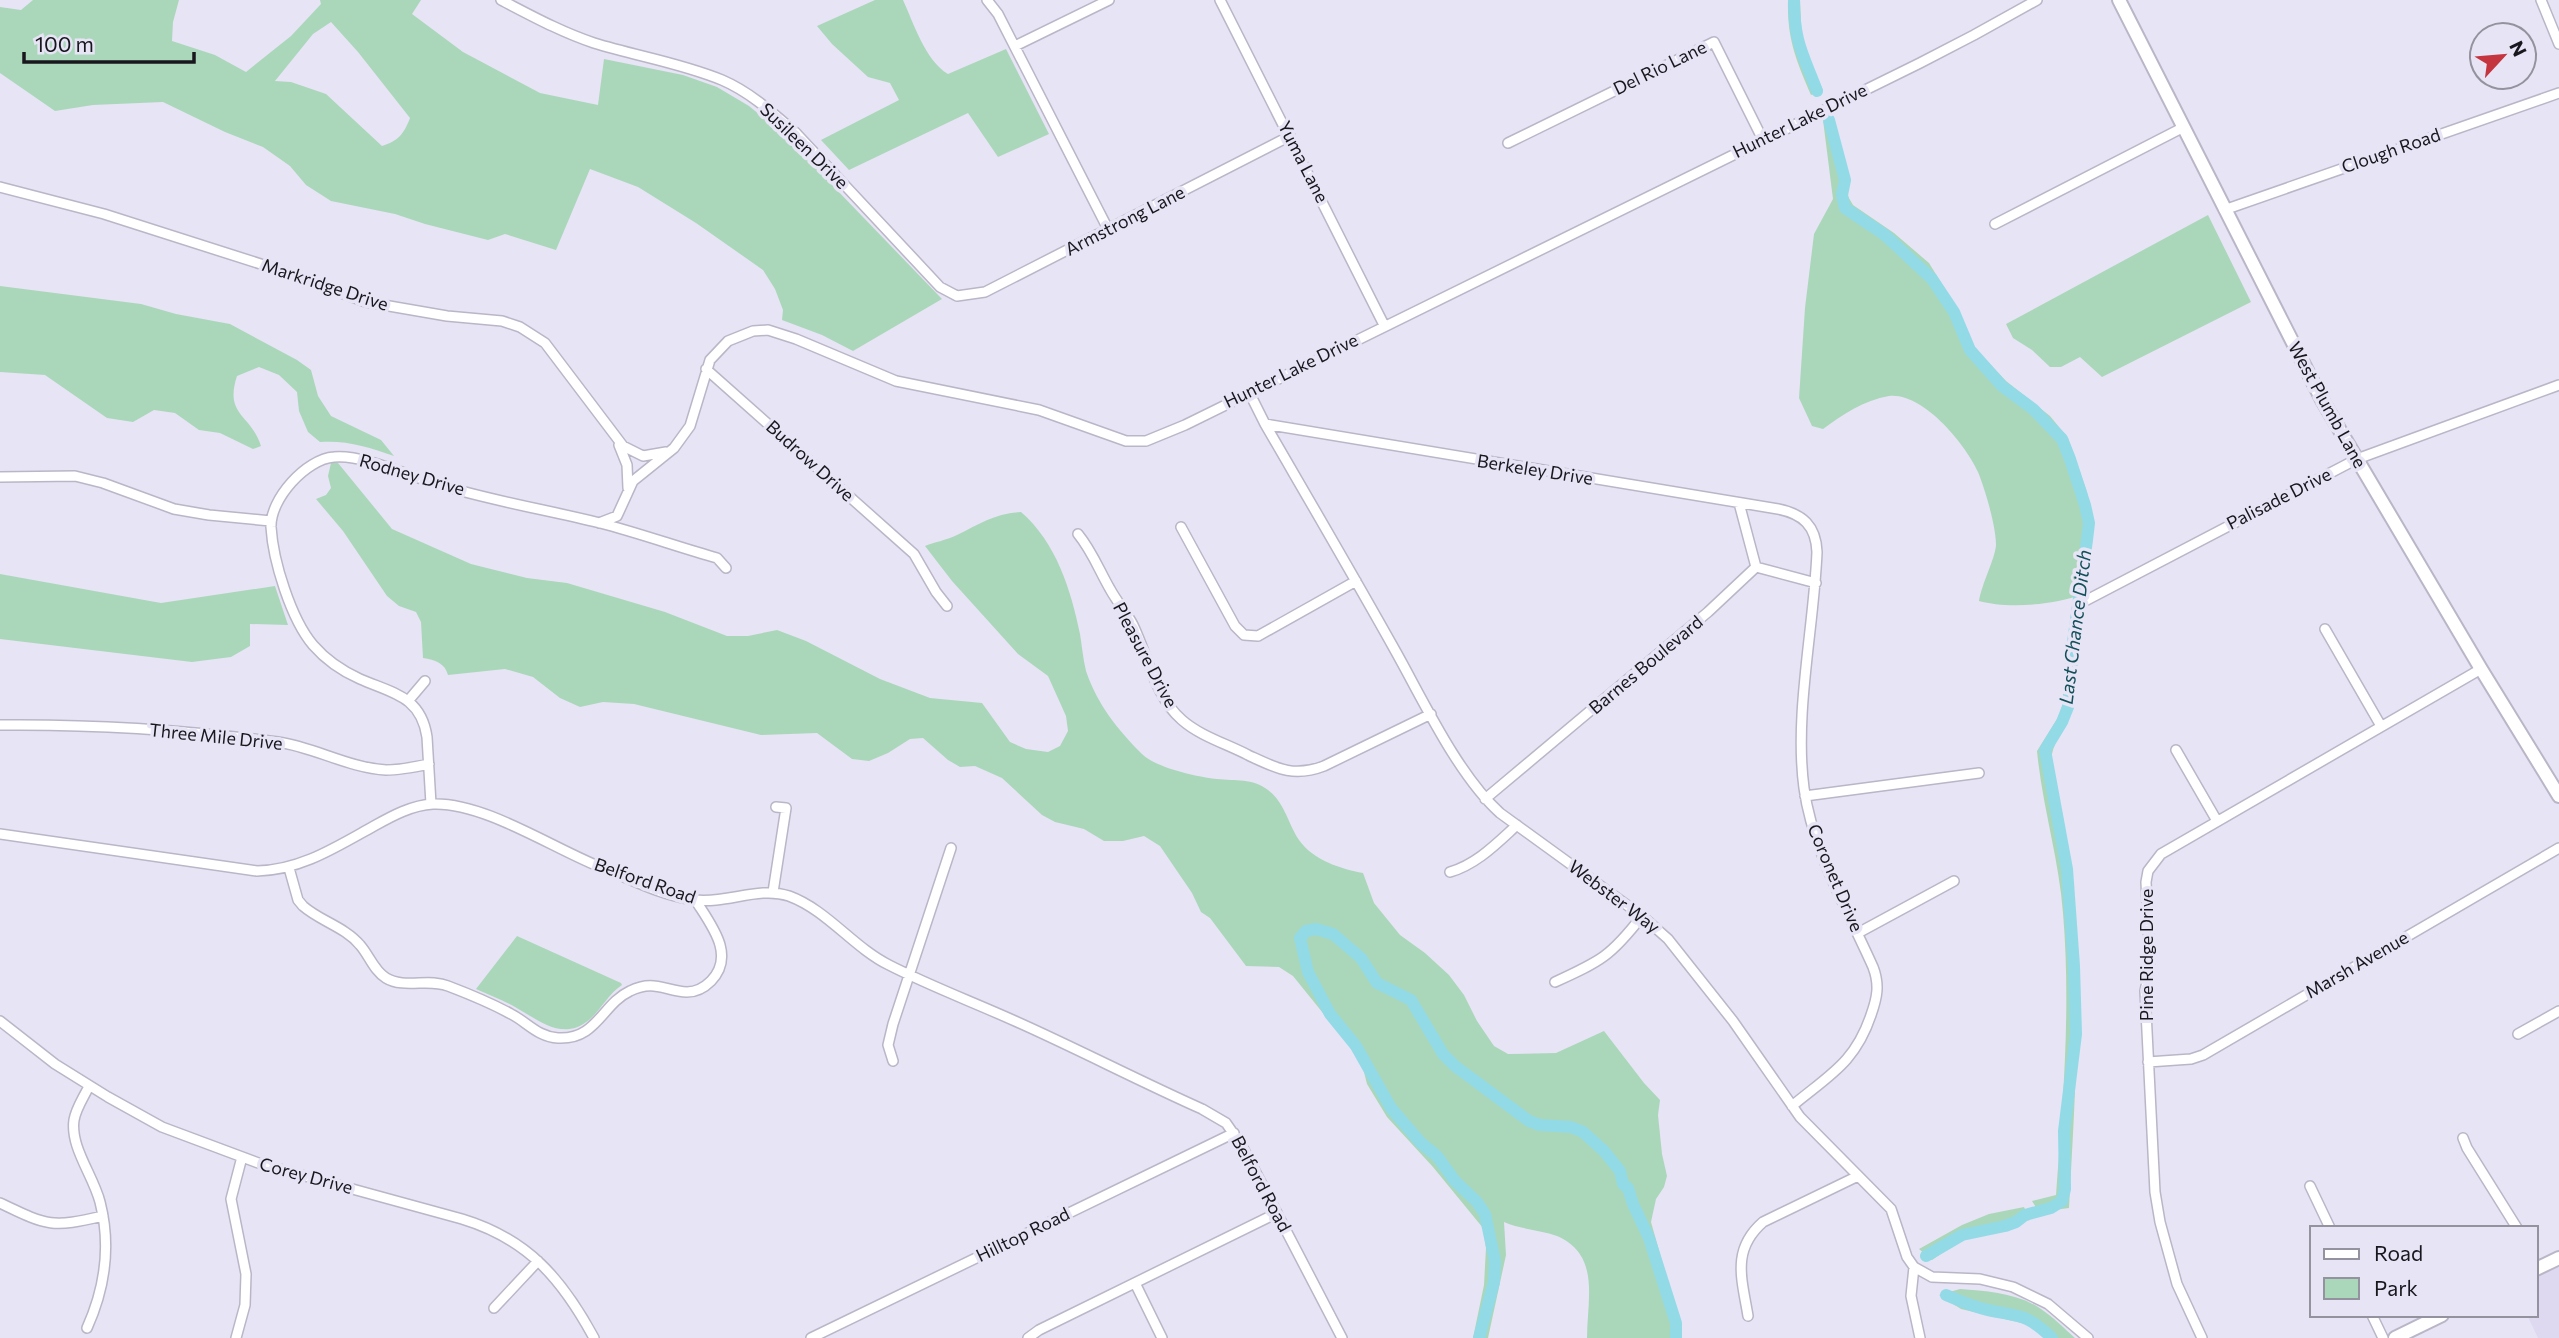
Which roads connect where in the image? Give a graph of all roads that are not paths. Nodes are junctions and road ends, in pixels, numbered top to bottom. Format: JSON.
{"nodes":[{"id":1,"x":501,"y":0,"type":"edge"},
{"id":2,"x":987,"y":0,"type":"edge"},
{"id":3,"x":1109,"y":0,"type":"edge"},
{"id":4,"x":1220,"y":0,"type":"edge"},
{"id":5,"x":2037,"y":0,"type":"edge"},
{"id":6,"x":2119,"y":0,"type":"edge"},
{"id":7,"x":2541,"y":0,"type":"edge"},
{"id":8,"x":2559,"y":44,"type":"edge"},
{"id":9,"x":1015,"y":46,"type":"junction"},
{"id":10,"x":2559,"y":93,"type":"edge"},
{"id":11,"x":2182,"y":128,"type":"junction"},
{"id":12,"x":1290,"y":136,"type":"junction"},
{"id":13,"x":1763,"y":140,"type":"junction"},
{"id":14,"x":1508,"y":143,"type":"dead end"},
{"id":15,"x":0,"y":187,"type":"edge"},
{"id":16,"x":2224,"y":210,"type":"junction"},
{"id":17,"x":1995,"y":224,"type":"dead end"},
{"id":18,"x":1109,"y":230,"type":"junction"},
{"id":19,"x":957,"y":296,"type":"joint"},
{"id":20,"x":1384,"y":326,"type":"junction"},
{"id":21,"x":706,"y":369,"type":"junction"},
{"id":22,"x":2559,"y":385,"type":"edge"},
{"id":23,"x":1249,"y":391,"type":"junction"},
{"id":24,"x":1265,"y":424,"type":"junction"},
{"id":25,"x":610,"y":431,"type":"junction"},
{"id":26,"x":674,"y":448,"type":"junction"},
{"id":27,"x":2357,"y":459,"type":"junction"},
{"id":28,"x":0,"y":477,"type":"edge"},
{"id":29,"x":628,"y":491,"type":"junction"},
{"id":30,"x":1739,"y":503,"type":"junction"},
{"id":31,"x":271,"y":521,"type":"junction"},
{"id":32,"x":600,"y":523,"type":"junction"},
{"id":33,"x":1181,"y":527,"type":"dead end"},
{"id":34,"x":1078,"y":534,"type":"dead end"},
{"id":35,"x":1756,"y":567,"type":"junction"},
{"id":36,"x":726,"y":568,"type":"dead end"},
{"id":37,"x":1356,"y":580,"type":"junction"},
{"id":38,"x":1816,"y":583,"type":"junction"},
{"id":39,"x":2085,"y":601,"type":"dead end"},
{"id":40,"x":947,"y":606,"type":"dead end"},
{"id":41,"x":2325,"y":629,"type":"dead end"},
{"id":42,"x":2481,"y":669,"type":"junction"},
{"id":43,"x":425,"y":681,"type":"dead end"},
{"id":44,"x":408,"y":701,"type":"junction"},
{"id":45,"x":1430,"y":714,"type":"junction"},
{"id":46,"x":0,"y":726,"type":"edge"},
{"id":47,"x":2381,"y":726,"type":"junction"},
{"id":48,"x":2176,"y":750,"type":"dead end"},
{"id":49,"x":429,"y":764,"type":"junction"},
{"id":50,"x":1979,"y":773,"type":"dead end"},
{"id":51,"x":1805,"y":796,"type":"junction"},
{"id":52,"x":2559,"y":796,"type":"edge"},
{"id":53,"x":1485,"y":799,"type":"junction"},
{"id":54,"x":431,"y":804,"type":"junction"},
{"id":55,"x":776,"y":807,"type":"dead end"},
{"id":56,"x":2217,"y":821,"type":"junction"},
{"id":57,"x":1517,"y":825,"type":"junction"},
{"id":58,"x":0,"y":834,"type":"edge"},
{"id":59,"x":951,"y":848,"type":"dead end"},
{"id":60,"x":2559,"y":848,"type":"edge"},
{"id":61,"x":289,"y":868,"type":"junction"},
{"id":62,"x":1450,"y":872,"type":"dead end"},
{"id":63,"x":1954,"y":881,"type":"dead end"},
{"id":64,"x":773,"y":892,"type":"junction"},
{"id":65,"x":696,"y":901,"type":"junction"},
{"id":66,"x":1642,"y":916,"type":"junction"},
{"id":67,"x":1858,"y":933,"type":"junction"},
{"id":68,"x":909,"y":974,"type":"junction"},
{"id":69,"x":1555,"y":982,"type":"dead end"},
{"id":70,"x":2559,"y":1011,"type":"edge"},
{"id":71,"x":0,"y":1021,"type":"edge"},
{"id":72,"x":2518,"y":1034,"type":"dead end"},
{"id":73,"x":893,"y":1061,"type":"dead end"},
{"id":74,"x":2148,"y":1062,"type":"junction"},
{"id":75,"x":89,"y":1086,"type":"junction"},
{"id":76,"x":1792,"y":1106,"type":"junction"},
{"id":77,"x":1234,"y":1133,"type":"junction"},
{"id":78,"x":2463,"y":1138,"type":"dead end"},
{"id":79,"x":242,"y":1157,"type":"junction"},
{"id":80,"x":1858,"y":1176,"type":"junction"},
{"id":81,"x":2310,"y":1186,"type":"dead end"},
{"id":82,"x":0,"y":1203,"type":"edge"},
{"id":83,"x":1277,"y":1213,"type":"junction"},
{"id":84,"x":103,"y":1216,"type":"junction"},
{"id":85,"x":2329,"y":1226,"type":"edge"},
{"id":86,"x":2516,"y":1226,"type":"edge"},
{"id":87,"x":2559,"y":1258,"type":"edge"},
{"id":88,"x":538,"y":1261,"type":"junction"},
{"id":89,"x":2538,"y":1265,"type":"edge"},
{"id":90,"x":1914,"y":1267,"type":"junction"},
{"id":91,"x":1135,"y":1283,"type":"junction"},
{"id":92,"x":494,"y":1308,"type":"dead end"},
{"id":93,"x":1748,"y":1316,"type":"dead end"},
{"id":94,"x":2373,"y":1317,"type":"edge"},
{"id":95,"x":2438,"y":1317,"type":"edge"},
{"id":96,"x":88,"y":1328,"type":"dead end"},
{"id":97,"x":824,"y":1335,"type":"edge"},
{"id":98,"x":236,"y":1338,"type":"edge"},
{"id":99,"x":594,"y":1338,"type":"edge"},
{"id":100,"x":811,"y":1338,"type":"edge"},
{"id":101,"x":1028,"y":1338,"type":"edge"},
{"id":102,"x":1162,"y":1338,"type":"edge"},
{"id":103,"x":1342,"y":1338,"type":"edge"},
{"id":104,"x":1920,"y":1338,"type":"edge"},
{"id":105,"x":2088,"y":1338,"type":"edge"},
{"id":106,"x":2202,"y":1338,"type":"edge"},
{"id":107,"x":2383,"y":1338,"type":"edge"},
{"id":108,"x":2395,"y":1338,"type":"edge"}],
"edges":[{"from":1,"to":19,"type":"street","name":"Susileen Drive"},
{"from":2,"to":9,"type":"street"},
{"from":3,"to":9,"type":"street"},
{"from":4,"to":12,"type":"street","name":"Yuma Lane"},
{"from":5,"to":13,"type":"street","name":"Hunter Lake Drive"},
{"from":6,"to":11,"type":"main road","name":"West Plumb Lane"},
{"from":7,"to":8,"type":"street"},
{"from":9,"to":18,"type":"street"},
{"from":10,"to":16,"type":"street","name":"Clough Road"},
{"from":11,"to":16,"type":"main road","name":"West Plumb Lane"},
{"from":11,"to":17,"type":"street"},
{"from":12,"to":18,"type":"street","name":"Armstrong Lane"},
{"from":12,"to":20,"type":"street","name":"Yuma Lane"},
{"from":13,"to":14,"type":"street","name":"Del Rio Lane"},
{"from":13,"to":20,"type":"street","name":"Hunter Lake Drive"},
{"from":15,"to":25,"type":"street","name":"Markridge Drive"},
{"from":16,"to":27,"type":"main road","name":"West Plumb Lane"},
{"from":18,"to":19,"type":"street","name":"Armstrong Lane"},
{"from":20,"to":23,"type":"street","name":"Hunter Lake Drive"},
{"from":21,"to":23,"type":"street","name":"Hunter Lake Drive"},
{"from":21,"to":26,"type":"street","name":"Hunter Lake Drive"},
{"from":21,"to":40,"type":"street","name":"Budrow Drive"},
{"from":22,"to":27,"type":"street","name":"Palisade Drive"},
{"from":23,"to":24,"type":"street","name":"Webster Way"},
{"from":24,"to":30,"type":"street","name":"Berkeley Drive"},
{"from":24,"to":37,"type":"street","name":"Webster Way"},
{"from":25,"to":26,"type":"street","name":"Markridge Drive"},
{"from":25,"to":29,"type":"street","name":"Markridge Drive"},
{"from":26,"to":29,"type":"street","name":"Hunter Lake Drive"},
{"from":27,"to":39,"type":"street","name":"Palisade Drive"},
{"from":27,"to":42,"type":"main road","name":"West Plumb Lane"},
{"from":28,"to":31,"type":"street"},
{"from":29,"to":32,"type":"street","name":"Hunter Lake Drive"},
{"from":30,"to":35,"type":"street"},
{"from":30,"to":38,"type":"street","name":"Coronet Drive"},
{"from":31,"to":32,"type":"street","name":"Rodney Drive"},
{"from":31,"to":44,"type":"street"},
{"from":32,"to":36,"type":"street","name":"Rodney Drive"},
{"from":33,"to":37,"type":"street"},
{"from":34,"to":45,"type":"street","name":"Pleasure Drive"},
{"from":35,"to":38,"type":"street"},
{"from":35,"to":53,"type":"street","name":"Barnes Boulevard"},
{"from":37,"to":45,"type":"street","name":"Webster Way"},
{"from":38,"to":51,"type":"street","name":"Coronet Drive"},
{"from":41,"to":47,"type":"street"},
{"from":42,"to":47,"type":"street","name":"Pine Ridge Drive"},
{"from":42,"to":52,"type":"main road","name":"West Plumb Lane"},
{"from":43,"to":44,"type":"street"},
{"from":44,"to":49,"type":"street"},
{"from":45,"to":53,"type":"street","name":"Webster Way"},
{"from":46,"to":49,"type":"street","name":"Three Mile Drive"},
{"from":47,"to":56,"type":"street","name":"Pine Ridge Drive"},
{"from":48,"to":56,"type":"street"},
{"from":49,"to":54,"type":"street"},
{"from":50,"to":51,"type":"street"},
{"from":51,"to":67,"type":"street","name":"Coronet Drive"},
{"from":53,"to":57,"type":"street","name":"Webster Way"},
{"from":54,"to":61,"type":"street","name":"Belford Road"},
{"from":54,"to":65,"type":"street","name":"Belford Road"},
{"from":55,"to":64,"type":"street"},
{"from":56,"to":74,"type":"street","name":"Pine Ridge Drive"},
{"from":57,"to":62,"type":"street"},
{"from":57,"to":66,"type":"street","name":"Webster Way"},
{"from":58,"to":61,"type":"street","name":"Belford Road"},
{"from":59,"to":68,"type":"street"},
{"from":60,"to":74,"type":"street","name":"Marsh Avenue"},
{"from":61,"to":65,"type":"street"},
{"from":63,"to":67,"type":"street"},
{"from":64,"to":65,"type":"street","name":"Belford Road"},
{"from":64,"to":68,"type":"street","name":"Belford Road"},
{"from":66,"to":69,"type":"street"},
{"from":66,"to":76,"type":"street","name":"Webster Way"},
{"from":67,"to":76,"type":"street","name":"Coronet Drive"},
{"from":68,"to":73,"type":"street"},
{"from":68,"to":77,"type":"street","name":"Belford Road"},
{"from":70,"to":72,"type":"street"},
{"from":71,"to":75,"type":"street","name":"Corey Drive"},
{"from":74,"to":106,"type":"street","name":"Pine Ridge Drive"},
{"from":75,"to":79,"type":"street","name":"Corey Drive"},
{"from":75,"to":84,"type":"street"},
{"from":76,"to":80,"type":"street","name":"Webster Way"},
{"from":77,"to":83,"type":"street","name":"Belford Road"},
{"from":77,"to":97,"type":"street","name":"Hilltop Road"},
{"from":78,"to":86,"type":"street"},
{"from":79,"to":88,"type":"street","name":"Corey Drive"},
{"from":79,"to":98,"type":"street"},
{"from":80,"to":90,"type":"street","name":"Webster Way"},
{"from":80,"to":93,"type":"street"},
{"from":81,"to":85,"type":"street"},
{"from":82,"to":84,"type":"street"},
{"from":83,"to":91,"type":"street"},
{"from":83,"to":103,"type":"street","name":"Belford Road"},
{"from":84,"to":96,"type":"street"},
{"from":87,"to":89,"type":"main road"},
{"from":88,"to":92,"type":"street"},
{"from":88,"to":99,"type":"street","name":"Corey Drive"},
{"from":90,"to":104,"type":"street"},
{"from":90,"to":105,"type":"street"},
{"from":91,"to":101,"type":"street"},
{"from":91,"to":102,"type":"street"},
{"from":94,"to":107,"type":"street"},
{"from":95,"to":108,"type":"main road"},
{"from":97,"to":100,"type":"street","name":"Hilltop Road"}]}
